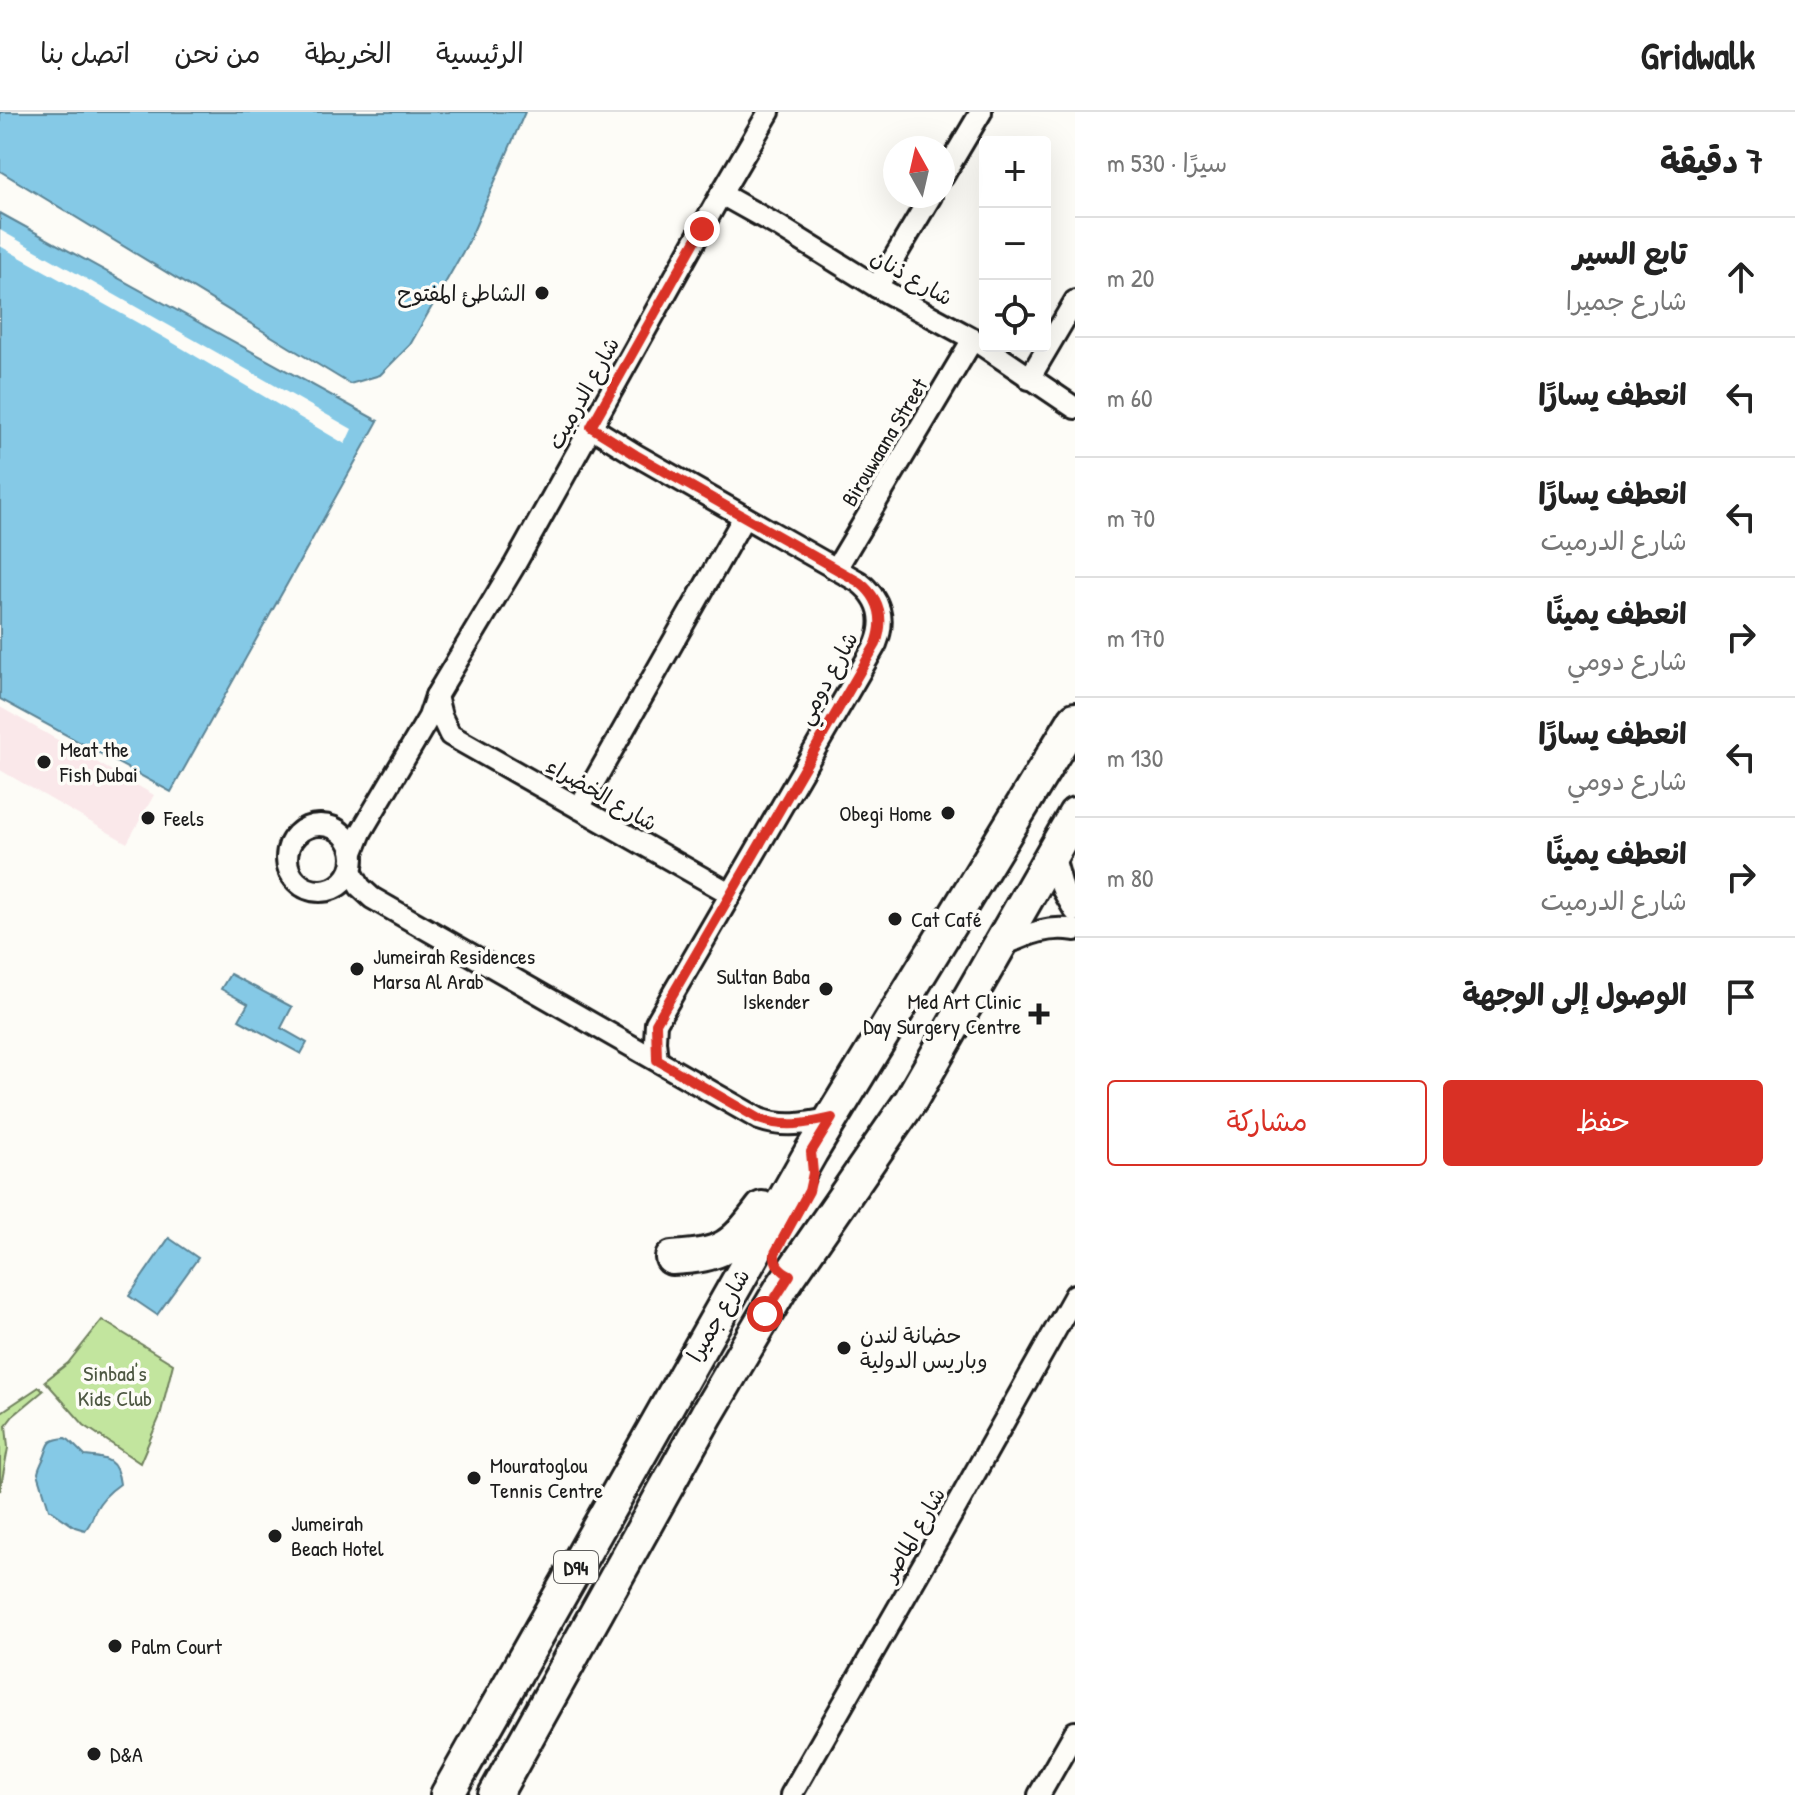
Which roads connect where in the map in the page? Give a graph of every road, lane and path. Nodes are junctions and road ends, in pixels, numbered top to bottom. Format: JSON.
{"nodes":[{"id":1,"x":769,"y":112,"type":"edge"},
{"id":2,"x":981,"y":112,"type":"edge"},
{"id":3,"x":955,"y":156,"type":"edge"},
{"id":4,"x":721,"y":194,"type":"junction"},
{"id":5,"x":924,"y":208,"type":"edge"},
{"id":6,"x":877,"y":287,"type":"junction"},
{"id":7,"x":1075,"y":301,"type":"edge"},
{"id":8,"x":973,"y":339,"type":"junction"},
{"id":9,"x":1029,"y":379,"type":"junction"},
{"id":10,"x":1075,"y":408,"type":"edge"},
{"id":11,"x":591,"y":427,"type":"junction"},
{"id":12,"x":744,"y":517,"type":"junction"},
{"id":13,"x":836,"y":569,"type":"junction"},
{"id":14,"x":436,"y":696,"type":"junction"},
{"id":15,"x":1075,"y":719,"type":"edge"},
{"id":16,"x":450,"y":735,"type":"junction"},
{"id":17,"x":413,"y":744,"type":"junction"},
{"id":18,"x":579,"y":808,"type":"junction"},
{"id":19,"x":1075,"y":814,"type":"edge"},
{"id":20,"x":333,"y":828,"type":"junction"},
{"id":21,"x":1053,"y":854,"type":"junction"},
{"id":22,"x":352,"y":861,"type":"junction"},
{"id":23,"x":731,"y":894,"type":"junction"},
{"id":24,"x":1075,"y":911,"type":"edge"},
{"id":25,"x":1075,"y":930,"type":"edge"},
{"id":26,"x":1001,"y":946,"type":"junction"},
{"id":27,"x":656,"y":1023,"type":"junction"},
{"id":28,"x":622,"y":1040,"type":"junction"},
{"id":29,"x":657,"y":1060,"type":"junction"},
{"id":30,"x":832,"y":1118,"type":"junction"},
{"id":31,"x":811,"y":1152,"type":"junction"},
{"id":32,"x":672,"y":1258,"type":"dead end"},
{"id":33,"x":790,"y":1275,"type":"junction"},
{"id":34,"x":731,"y":1293,"type":"junction"},
{"id":35,"x":1075,"y":1295,"type":"edge"},
{"id":36,"x":707,"y":1414,"type":"junction"},
{"id":37,"x":552,"y":1610,"type":"junction"},
{"id":38,"x":515,"y":1621,"type":"dead end"},
{"id":39,"x":1075,"y":1732,"type":"edge"},
{"id":40,"x":447,"y":1795,"type":"edge"},
{"id":41,"x":495,"y":1795,"type":"edge"},
{"id":42,"x":791,"y":1795,"type":"edge"},
{"id":43,"x":1039,"y":1795,"type":"edge"}],
"edges":[{"from":1,"to":4,"type":"street","name":"شارع الدرميت"},
{"from":2,"to":3,"type":"street"},
{"from":4,"to":6,"type":"street","name":"شارع ذنان"},
{"from":4,"to":11,"type":"street","name":"شارع الدرميت"},
{"from":5,"to":6,"type":"street"},
{"from":6,"to":8,"type":"street","name":"شارع ذنان"},
{"from":7,"to":9,"type":"street"},
{"from":8,"to":9,"type":"street","name":"شارع ذنان"},
{"from":8,"to":13,"type":"street","name":"Birouwaana Street"},
{"from":9,"to":10,"type":"street","name":"شارع ذنان"},
{"from":11,"to":12,"type":"street","name":"شارع دومي"},
{"from":11,"to":14,"type":"street","name":"شارع الدرميت"},
{"from":12,"to":13,"type":"street","name":"شارع دومي"},
{"from":12,"to":18,"type":"street"},
{"from":13,"to":23,"type":"street","name":"شارع دومي"},
{"from":14,"to":16,"type":"street"},
{"from":14,"to":17,"type":"street","name":"شارع الدرميت"},
{"from":14,"to":20,"type":"street","name":"شارع الدرميت"},
{"from":15,"to":30,"type":"main road","name":"شارع جميرا","number":"D94"},
{"from":16,"to":17,"type":"street"},
{"from":16,"to":18,"type":"street","name":"شارع الخضراء"},
{"from":17,"to":22,"type":"street","name":"شارع الدرميت"},
{"from":18,"to":23,"type":"street","name":"شارع الخضراء"},
{"from":19,"to":21,"type":"main road","name":"شارع جميرا","number":"D94"},
{"from":20,"to":22,"type":"street"},
{"from":20,"to":22,"type":"street","name":"شارع الدرميت"},
{"from":21,"to":24,"type":"street"},
{"from":21,"to":26,"type":"main road","name":"شارع جميرا","number":"D94"},
{"from":22,"to":28,"type":"street"},
{"from":23,"to":27,"type":"street","name":"شارع دومي"},
{"from":25,"to":26,"type":"street"},
{"from":26,"to":33,"type":"main road","name":"شارع جميرا","number":"D94"},
{"from":27,"to":28,"type":"street"},
{"from":27,"to":29,"type":"street"},
{"from":28,"to":29,"type":"street"},
{"from":29,"to":30,"type":"street"},
{"from":30,"to":31,"type":"main road","name":"شارع جميرا","number":"D94"},
{"from":31,"to":32,"type":"main road"},
{"from":31,"to":33,"type":"main road"},
{"from":31,"to":34,"type":"main road","name":"شارع جميرا","number":"D94"},
{"from":33,"to":36,"type":"main road","name":"شارع جميرا","number":"D94"},
{"from":34,"to":36,"type":"main road"},
{"from":34,"to":37,"type":"main road","name":"شارع جميرا","number":"D94"},
{"from":35,"to":42,"type":"street","name":"شارع الماصر"},
{"from":36,"to":41,"type":"main road","name":"شارع جميرا","number":"D94"},
{"from":37,"to":38,"type":"main road"},
{"from":37,"to":40,"type":"main road","name":"شارع جميرا","number":"D94"},
{"from":39,"to":43,"type":"street"}]}
